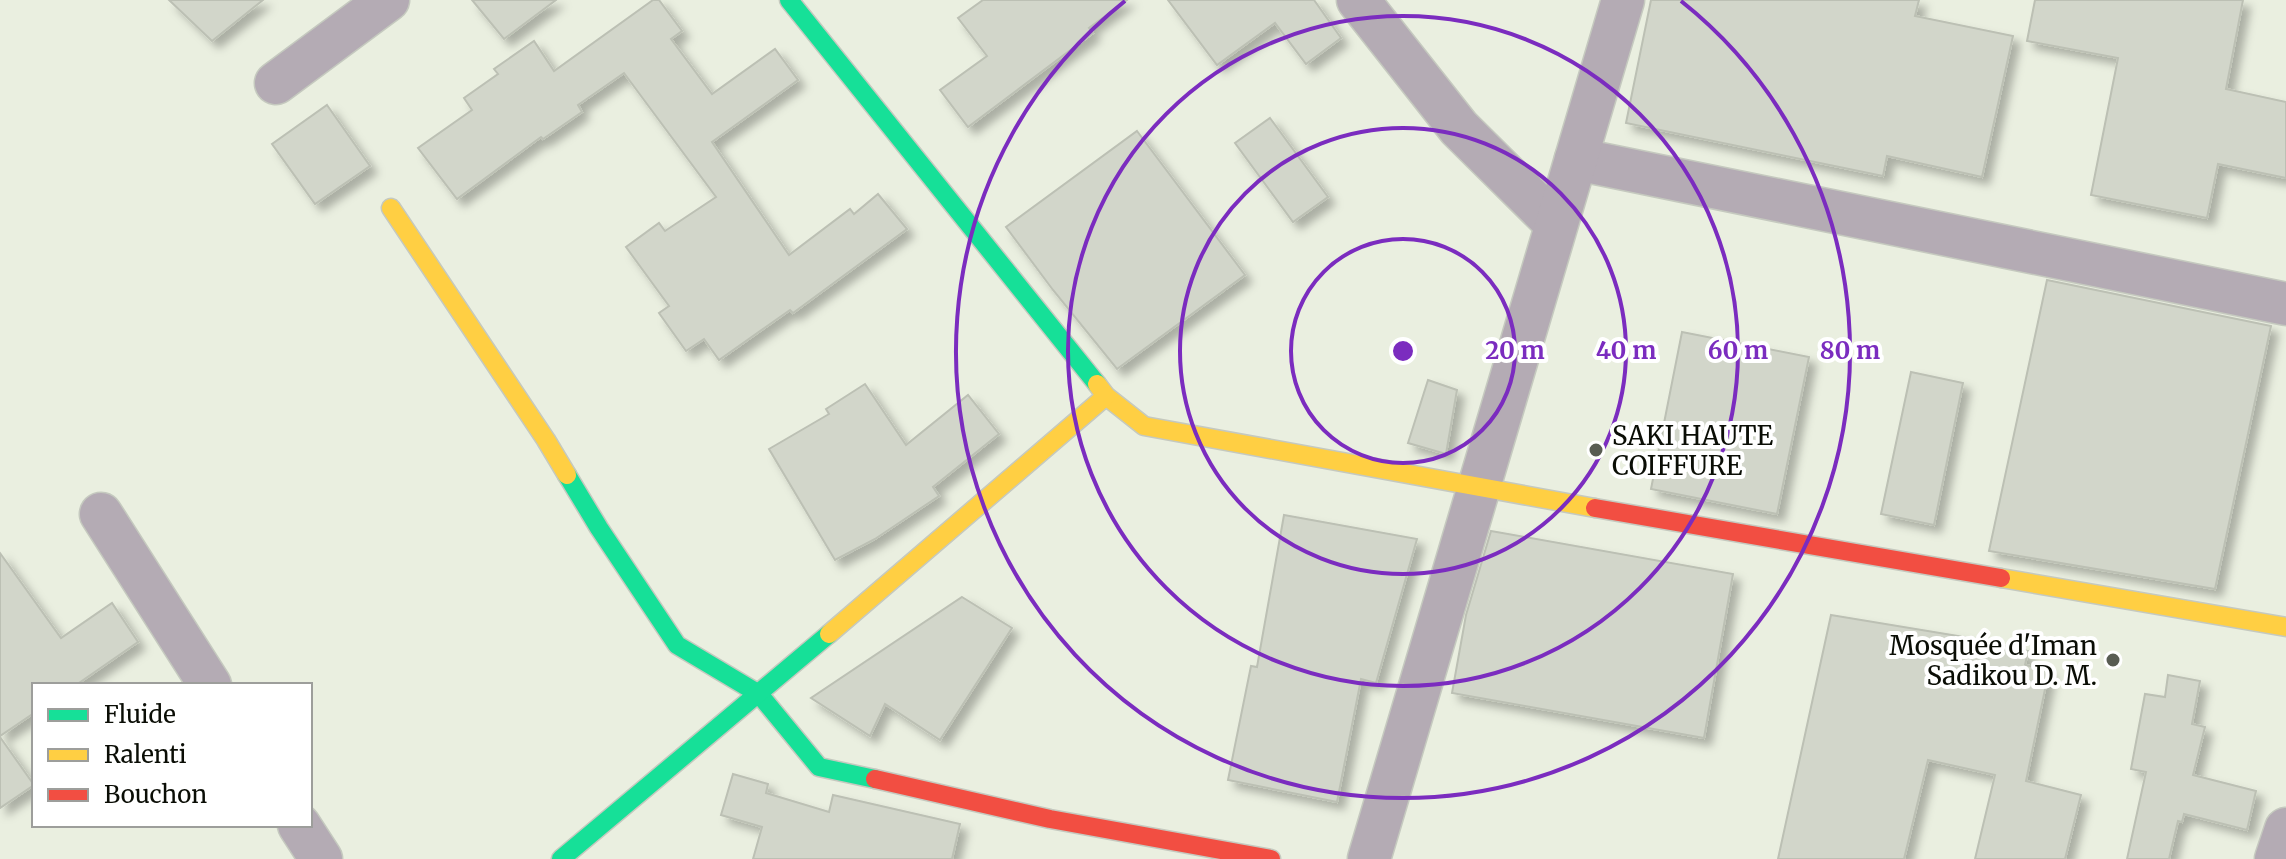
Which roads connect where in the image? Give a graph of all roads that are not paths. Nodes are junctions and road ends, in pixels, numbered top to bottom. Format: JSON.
{"nodes":[{"id":1,"x":388,"y":0,"type":"edge"},
{"id":2,"x":789,"y":0,"type":"edge"},
{"id":3,"x":1358,"y":0,"type":"edge"},
{"id":4,"x":1623,"y":0,"type":"edge"},
{"id":5,"x":276,"y":83,"type":"dead end"},
{"id":6,"x":1576,"y":159,"type":"junction"},
{"id":7,"x":391,"y":208,"type":"dead end"},
{"id":8,"x":1556,"y":224,"type":"junction"},
{"id":9,"x":2286,"y":304,"type":"edge"},
{"id":10,"x":1106,"y":396,"type":"junction"},
{"id":11,"x":1478,"y":488,"type":"junction"},
{"id":12,"x":101,"y":514,"type":"dead end"},
{"id":13,"x":2286,"y":627,"type":"edge"},
{"id":14,"x":209,"y":683,"type":"edge"},
{"id":15,"x":759,"y":694,"type":"junction"},
{"id":16,"x":300,"y":827,"type":"edge"},
{"id":17,"x":2286,"y":829,"type":"edge"},
{"id":18,"x":321,"y":859,"type":"edge"},
{"id":19,"x":561,"y":859,"type":"edge"},
{"id":20,"x":1271,"y":859,"type":"edge"},
{"id":21,"x":1369,"y":859,"type":"edge"},
{"id":22,"x":2276,"y":859,"type":"edge"}],
"edges":[{"from":1,"to":5,"type":"street"},
{"from":2,"to":10,"type":"street"},
{"from":3,"to":8,"type":"street"},
{"from":4,"to":6,"type":"street"},
{"from":6,"to":8,"type":"street"},
{"from":6,"to":9,"type":"street"},
{"from":7,"to":15,"type":"street"},
{"from":8,"to":11,"type":"street"},
{"from":10,"to":11,"type":"street"},
{"from":10,"to":15,"type":"street"},
{"from":11,"to":13,"type":"street"},
{"from":11,"to":21,"type":"street"},
{"from":12,"to":14,"type":"street"},
{"from":15,"to":19,"type":"street"},
{"from":15,"to":20,"type":"street"},
{"from":16,"to":18,"type":"street"},
{"from":17,"to":22,"type":"street"}]}
